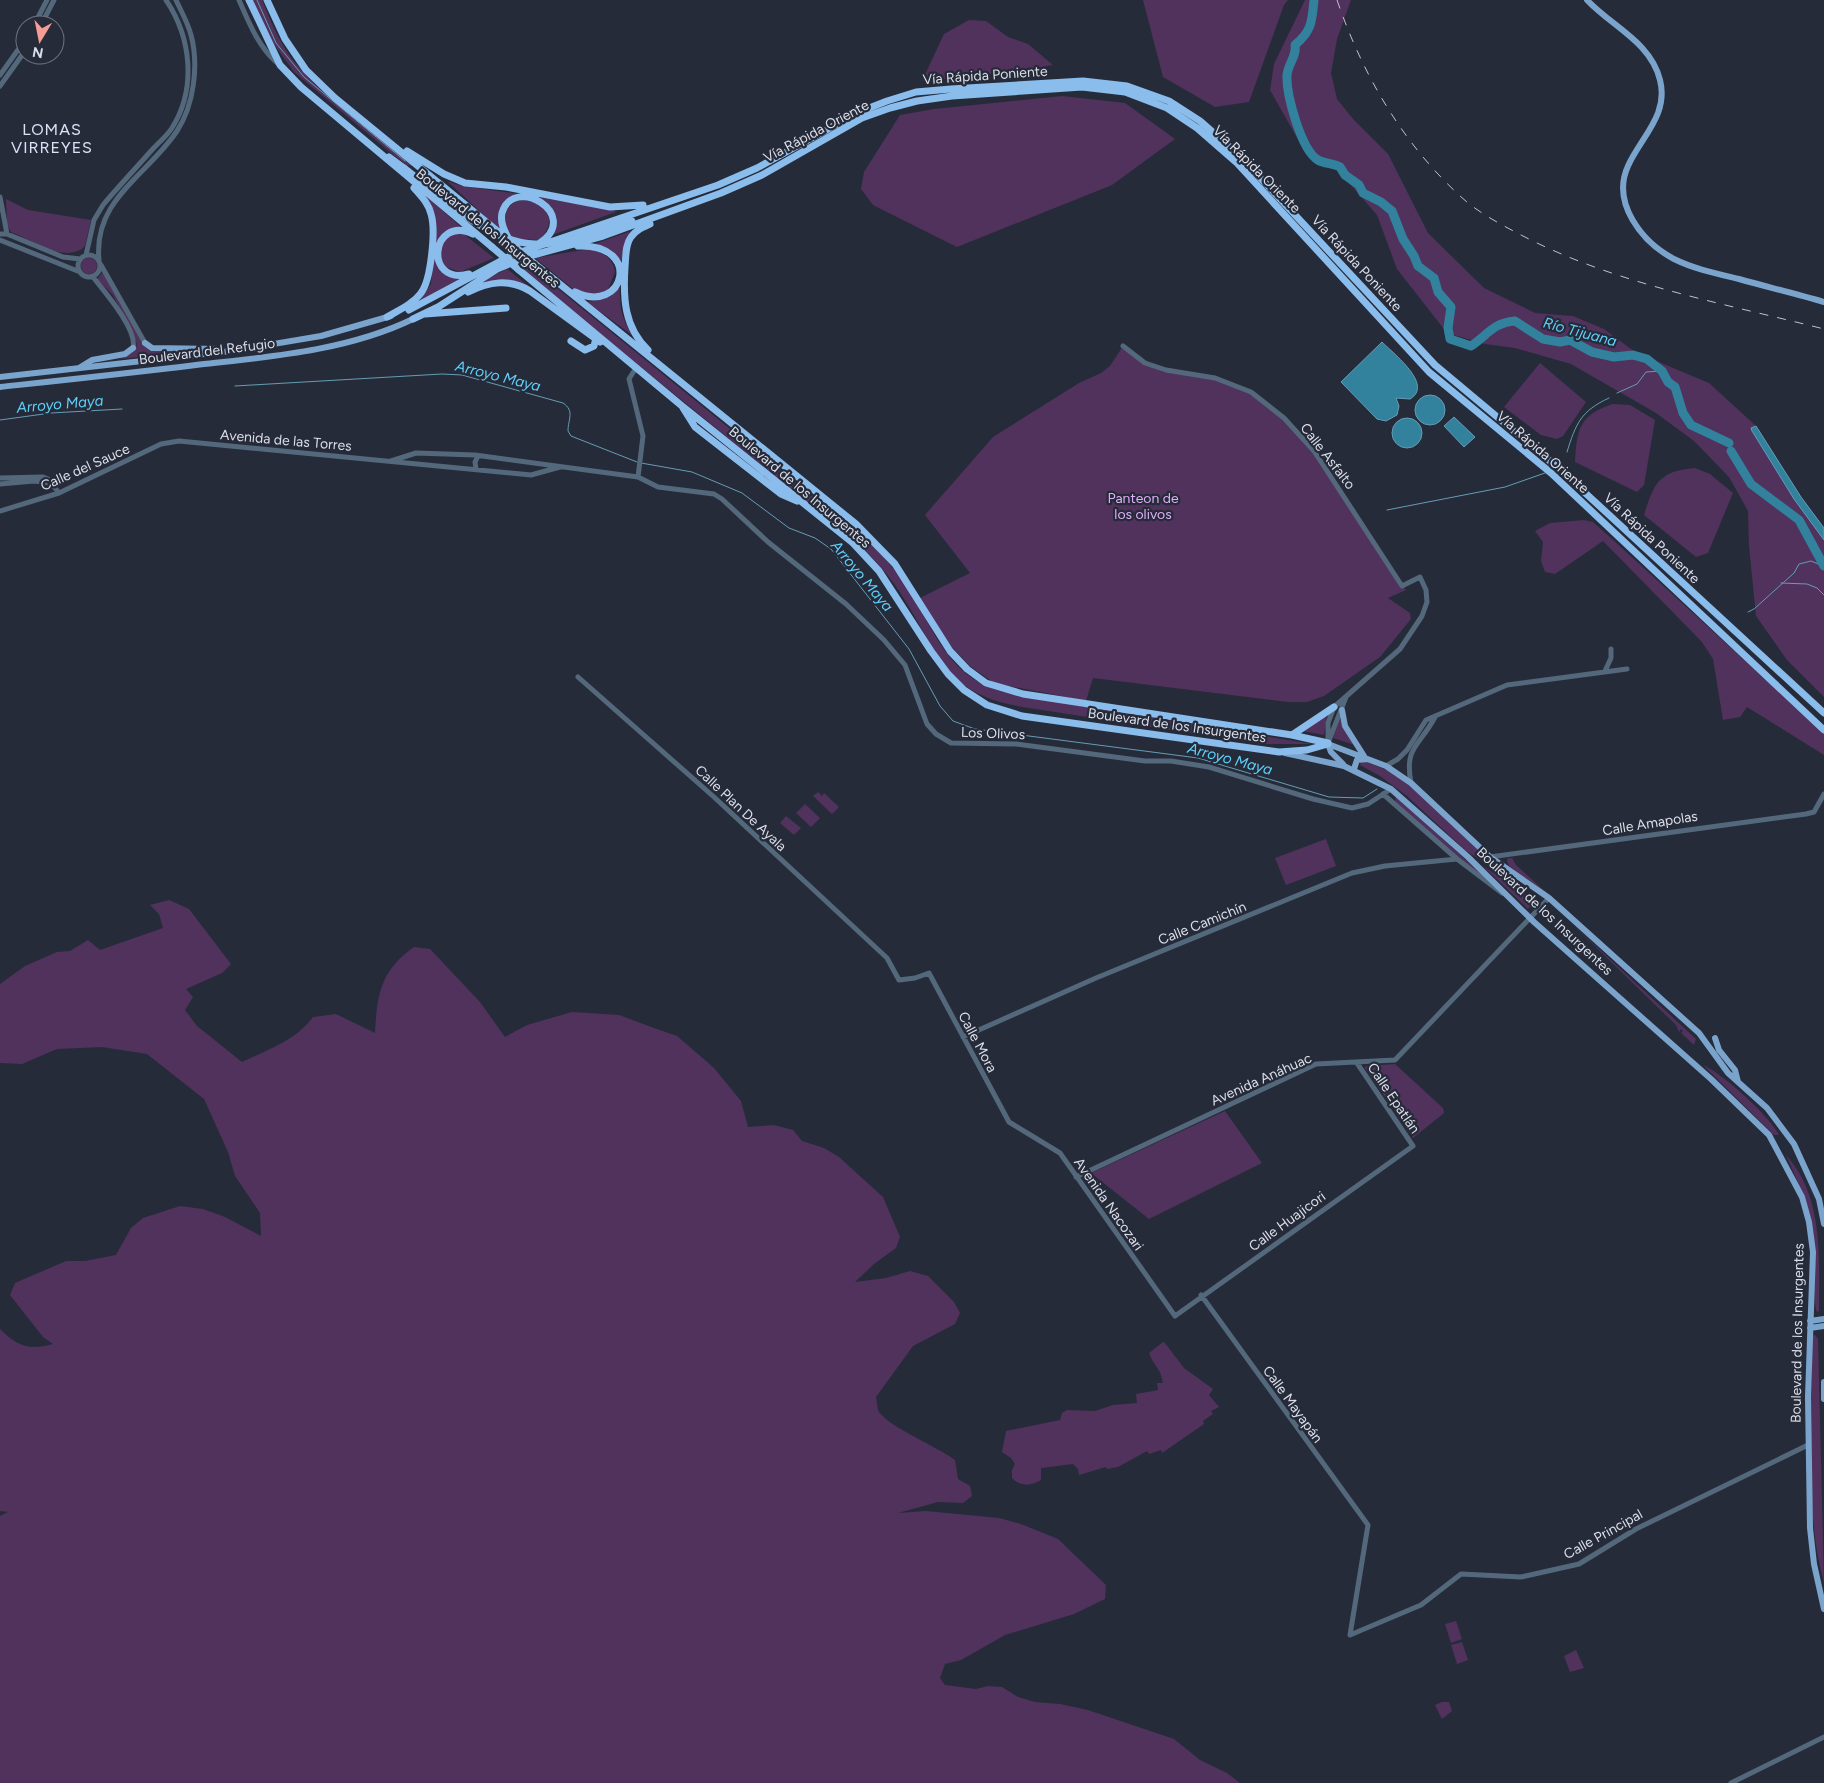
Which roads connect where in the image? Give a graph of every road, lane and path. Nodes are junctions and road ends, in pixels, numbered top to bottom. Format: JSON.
{"nodes":[{"id":1,"x":47,"y":0,"type":"edge"},
{"id":2,"x":54,"y":0,"type":"edge"},
{"id":3,"x":166,"y":0,"type":"edge"},
{"id":4,"x":176,"y":0,"type":"edge"},
{"id":5,"x":239,"y":0,"type":"edge"},
{"id":6,"x":249,"y":0,"type":"edge"},
{"id":7,"x":268,"y":0,"type":"edge"},
{"id":8,"x":1587,"y":0,"type":"edge"},
{"id":9,"x":39,"y":15,"type":"edge"},
{"id":10,"x":46,"y":15,"type":"edge"},
{"id":11,"x":15,"y":54,"type":"edge"},
{"id":12,"x":15,"y":65,"type":"edge"},
{"id":13,"x":280,"y":65,"type":"junction"},
{"id":14,"x":0,"y":75,"type":"edge"},
{"id":15,"x":0,"y":86,"type":"edge"},
{"id":16,"x":375,"y":130,"type":"junction"},
{"id":17,"x":364,"y":139,"type":"junction"},
{"id":18,"x":395,"y":168,"type":"junction"},
{"id":19,"x":721,"y":194,"type":"junction"},
{"id":20,"x":0,"y":197,"type":"edge"},
{"id":21,"x":674,"y":199,"type":"junction"},
{"id":22,"x":1,"y":209,"type":"edge"},
{"id":23,"x":678,"y":210,"type":"junction"},
{"id":24,"x":0,"y":234,"type":"edge"},
{"id":25,"x":7,"y":234,"type":"junction"},
{"id":26,"x":504,"y":235,"type":"junction"},
{"id":27,"x":0,"y":240,"type":"edge"},
{"id":28,"x":483,"y":240,"type":"junction"},
{"id":29,"x":566,"y":247,"type":"junction"},
{"id":30,"x":526,"y":250,"type":"junction"},
{"id":31,"x":86,"y":255,"type":"junction"},
{"id":32,"x":80,"y":259,"type":"junction"},
{"id":33,"x":100,"y":262,"type":"junction"},
{"id":34,"x":479,"y":271,"type":"junction"},
{"id":35,"x":80,"y":272,"type":"junction"},
{"id":36,"x":93,"y":277,"type":"junction"},
{"id":37,"x":563,"y":286,"type":"junction"},
{"id":38,"x":1824,"y":302,"type":"edge"},
{"id":39,"x":434,"y":308,"type":"junction"},
{"id":40,"x":506,"y":308,"type":"dead end"},
{"id":41,"x":408,"y":310,"type":"joint"},
{"id":42,"x":425,"y":314,"type":"junction"},
{"id":43,"x":387,"y":317,"type":"junction"},
{"id":44,"x":414,"y":319,"type":"joint"},
{"id":45,"x":596,"y":338,"type":"junction"},
{"id":46,"x":571,"y":342,"type":"dead end"},
{"id":47,"x":145,"y":343,"type":"joint"},
{"id":48,"x":1123,"y":346,"type":"dead end"},
{"id":49,"x":133,"y":348,"type":"joint"},
{"id":50,"x":231,"y":351,"type":"junction"},
{"id":51,"x":78,"y":368,"type":"junction"},
{"id":52,"x":634,"y":371,"type":"junction"},
{"id":53,"x":0,"y":378,"type":"edge"},
{"id":54,"x":686,"y":386,"type":"junction"},
{"id":55,"x":0,"y":387,"type":"edge"},
{"id":56,"x":679,"y":404,"type":"junction"},
{"id":57,"x":179,"y":441,"type":"joint"},
{"id":58,"x":478,"y":456,"type":"junction"},
{"id":59,"x":392,"y":461,"type":"junction"},
{"id":60,"x":563,"y":467,"type":"junction"},
{"id":61,"x":476,"y":469,"type":"junction"},
{"id":62,"x":0,"y":478,"type":"edge"},
{"id":63,"x":638,"y":478,"type":"junction"},
{"id":64,"x":48,"y":481,"type":"junction"},
{"id":65,"x":0,"y":484,"type":"edge"},
{"id":66,"x":59,"y":493,"type":"junction"},
{"id":67,"x":0,"y":511,"type":"edge"},
{"id":68,"x":1611,"y":649,"type":"dead end"},
{"id":69,"x":1627,"y":669,"type":"dead end"},
{"id":70,"x":1605,"y":671,"type":"junction"},
{"id":71,"x":578,"y":677,"type":"dead end"},
{"id":72,"x":1346,"y":697,"type":"junction"},
{"id":73,"x":1334,"y":707,"type":"junction"},
{"id":74,"x":1342,"y":710,"type":"junction"},
{"id":75,"x":1824,"y":713,"type":"edge"},
{"id":76,"x":1435,"y":717,"type":"junction"},
{"id":77,"x":1824,"y":730,"type":"edge"},
{"id":78,"x":1292,"y":736,"type":"junction"},
{"id":79,"x":1328,"y":744,"type":"junction"},
{"id":80,"x":1279,"y":752,"type":"junction"},
{"id":81,"x":1368,"y":758,"type":"junction"},
{"id":82,"x":1344,"y":766,"type":"junction"},
{"id":83,"x":1386,"y":766,"type":"junction"},
{"id":84,"x":1354,"y":769,"type":"junction"},
{"id":85,"x":1411,"y":783,"type":"junction"},
{"id":86,"x":1391,"y":789,"type":"junction"},
{"id":87,"x":1383,"y":794,"type":"junction"},
{"id":88,"x":1824,"y":794,"type":"edge"},
{"id":89,"x":1490,"y":857,"type":"junction"},
{"id":90,"x":1457,"y":859,"type":"junction"},
{"id":91,"x":1508,"y":896,"type":"junction"},
{"id":92,"x":1549,"y":898,"type":"junction"},
{"id":93,"x":1530,"y":919,"type":"junction"},
{"id":94,"x":929,"y":973,"type":"joint"},
{"id":95,"x":963,"y":1037,"type":"junction"},
{"id":96,"x":1715,"y":1038,"type":"dead end"},
{"id":97,"x":1357,"y":1063,"type":"junction"},
{"id":98,"x":1738,"y":1083,"type":"junction"},
{"id":99,"x":1009,"y":1122,"type":"joint"},
{"id":100,"x":1413,"y":1146,"type":"joint"},
{"id":101,"x":1076,"y":1177,"type":"junction"},
{"id":102,"x":1824,"y":1224,"type":"edge"},
{"id":103,"x":1201,"y":1296,"type":"junction"},
{"id":104,"x":1175,"y":1316,"type":"joint"},
{"id":105,"x":1824,"y":1319,"type":"edge"},
{"id":106,"x":1810,"y":1324,"type":"junction"},
{"id":107,"x":1824,"y":1326,"type":"edge"},
{"id":108,"x":1824,"y":1382,"type":"edge"},
{"id":109,"x":1824,"y":1399,"type":"edge"},
{"id":110,"x":1808,"y":1445,"type":"junction"},
{"id":111,"x":1824,"y":1609,"type":"edge"},
{"id":112,"x":1350,"y":1635,"type":"joint"},
{"id":113,"x":1824,"y":1737,"type":"edge"},
{"id":114,"x":1732,"y":1783,"type":"edge"}],
"edges":[{"from":1,"to":9,"type":"street"},
{"from":2,"to":10,"type":"street"},
{"from":3,"to":31,"type":"street"},
{"from":4,"to":33,"type":"street"},
{"from":5,"to":13,"type":"street"},
{"from":6,"to":13,"type":"highway","name":"Boulevard de los Insurgentes"},
{"from":7,"to":16,"type":"highway","name":"Boulevard de los Insurgentes"},
{"from":8,"to":38,"type":"main road"},
{"from":11,"to":14,"type":"street"},
{"from":12,"to":15,"type":"street"},
{"from":13,"to":17,"type":"highway","name":"Boulevard de los Insurgentes"},
{"from":16,"to":21,"type":"highway"},
{"from":16,"to":26,"type":"highway","name":"Boulevard de los Insurgentes"},
{"from":17,"to":18,"type":"highway","name":"Boulevard de los Insurgentes"},
{"from":17,"to":19,"type":"highway","bridge":true},
{"from":18,"to":28,"type":"highway","name":"Boulevard de los Insurgentes"},
{"from":18,"to":43,"type":"highway"},
{"from":19,"to":23,"type":"highway","name":"Vía Rápida Oriente"},
{"from":19,"to":77,"type":"highway","name":"Vía Rápida Oriente"},
{"from":20,"to":22,"type":"street"},
{"from":21,"to":30,"type":"highway"},
{"from":21,"to":75,"type":"highway","name":"Vía Rápida Poniente"},
{"from":22,"to":25,"type":"street"},
{"from":23,"to":29,"type":"highway","name":"Vía Rápida Oriente"},
{"from":23,"to":54,"type":"highway"},
{"from":24,"to":25,"type":"street"},
{"from":25,"to":32,"type":"street"},
{"from":26,"to":30,"type":"highway"},
{"from":26,"to":37,"type":"highway","name":"Boulevard de los Insurgentes","bridge":true},
{"from":27,"to":35,"type":"street"},
{"from":28,"to":34,"type":"highway"},
{"from":28,"to":56,"type":"highway","name":"Boulevard de los Insurgentes","bridge":true},
{"from":29,"to":37,"type":"highway"},
{"from":29,"to":39,"type":"highway","name":"Vía Rápida Oriente"},
{"from":30,"to":34,"type":"highway"},
{"from":31,"to":32,"type":"street"},
{"from":31,"to":33,"type":"street"},
{"from":32,"to":35,"type":"street"},
{"from":33,"to":36,"type":"street"},
{"from":33,"to":47,"type":"street"},
{"from":34,"to":41,"type":"highway"},
{"from":35,"to":36,"type":"street"},
{"from":36,"to":49,"type":"street"},
{"from":37,"to":54,"type":"highway","name":"Boulevard de los Insurgentes"},
{"from":39,"to":42,"type":"highway"},
{"from":39,"to":45,"type":"highway"},
{"from":40,"to":42,"type":"highway"},
{"from":41,"to":43,"type":"main road","name":"Boulevard del Refugio"},
{"from":42,"to":44,"type":"highway"},
{"from":43,"to":50,"type":"main road","name":"Boulevard del Refugio"},
{"from":44,"to":55,"type":"main road","name":"Boulevard del Refugio"},
{"from":45,"to":46,"type":"highway"},
{"from":45,"to":52,"type":"highway"},
{"from":47,"to":50,"type":"main road"},
{"from":48,"to":72,"type":"street","name":"Calle Asfalto"},
{"from":49,"to":51,"type":"main road"},
{"from":50,"to":51,"type":"main road","name":"Boulevard del Refugio"},
{"from":51,"to":53,"type":"main road","name":"Boulevard del Refugio"},
{"from":52,"to":56,"type":"highway"},
{"from":52,"to":63,"type":"street"},
{"from":54,"to":78,"type":"highway","name":"Boulevard de los Insurgentes"},
{"from":56,"to":80,"type":"highway","name":"Boulevard de los Insurgentes"},
{"from":57,"to":59,"type":"street","name":"Avenida de las Torres"},
{"from":57,"to":66,"type":"street","name":"Calle del Sauce"},
{"from":58,"to":59,"type":"street","name":"Avenida de las Torres"},
{"from":58,"to":60,"type":"street","name":"Avenida de las Torres"},
{"from":58,"to":61,"type":"street"},
{"from":59,"to":61,"type":"street","name":"Avenida de las Torres"},
{"from":60,"to":61,"type":"street","name":"Avenida de las Torres"},
{"from":60,"to":63,"type":"street","name":"Avenida de las Torres"},
{"from":62,"to":64,"type":"street"},
{"from":63,"to":87,"type":"street","name":"Los Olivos"},
{"from":64,"to":65,"type":"street"},
{"from":64,"to":66,"type":"street"},
{"from":66,"to":67,"type":"street","name":"Calle del Sauce"},
{"from":68,"to":70,"type":"street"},
{"from":69,"to":70,"type":"street"},
{"from":70,"to":76,"type":"street"},
{"from":71,"to":94,"type":"street","name":"Calle Plan De Ayala"},
{"from":72,"to":73,"type":"street"},
{"from":72,"to":74,"type":"street"},
{"from":73,"to":78,"type":"highway"},
{"from":73,"to":79,"type":"street"},
{"from":74,"to":79,"type":"street"},
{"from":74,"to":81,"type":"main road"},
{"from":76,"to":83,"type":"street"},
{"from":76,"to":85,"type":"street"},
{"from":78,"to":79,"type":"highway","name":"Boulevard de los Insurgentes"},
{"from":79,"to":80,"type":"highway"},
{"from":79,"to":81,"type":"main road","name":"Boulevard de los Insurgentes"},
{"from":79,"to":82,"type":"main road"},
{"from":80,"to":82,"type":"main road","name":"Boulevard de los Insurgentes"},
{"from":81,"to":83,"type":"main road","name":"Boulevard de los Insurgentes"},
{"from":81,"to":84,"type":"main road"},
{"from":82,"to":84,"type":"main road","name":"Boulevard de los Insurgentes"},
{"from":83,"to":85,"type":"main road","name":"Boulevard de los Insurgentes"},
{"from":84,"to":86,"type":"main road","name":"Boulevard de los Insurgentes"},
{"from":85,"to":89,"type":"main road","name":"Boulevard de los Insurgentes"},
{"from":86,"to":87,"type":"street","name":"Los Olivos"},
{"from":86,"to":91,"type":"main road","name":"Boulevard de los Insurgentes"},
{"from":87,"to":90,"type":"street"},
{"from":88,"to":89,"type":"street","name":"Calle Amapolas"},
{"from":89,"to":92,"type":"main road","name":"Boulevard de los Insurgentes"},
{"from":90,"to":91,"type":"street"},
{"from":90,"to":95,"type":"street","name":"Calle Camichín"},
{"from":91,"to":93,"type":"main road","name":"Boulevard de los Insurgentes"},
{"from":92,"to":93,"type":"street","name":"Avenida Anáhuac"},
{"from":92,"to":98,"type":"main road","name":"Boulevard de los Insurgentes"},
{"from":93,"to":97,"type":"street","name":"Avenida Anáhuac"},
{"from":93,"to":106,"type":"main road","name":"Boulevard de los Insurgentes"},
{"from":94,"to":95,"type":"street","name":"Calle Mora"},
{"from":95,"to":99,"type":"street","name":"Calle Mora"},
{"from":96,"to":98,"type":"main road"},
{"from":97,"to":100,"type":"street","name":"Calle Epatlán"},
{"from":97,"to":101,"type":"street","name":"Avenida Anáhuac"},
{"from":98,"to":102,"type":"main road","name":"Boulevard de los Insurgentes"},
{"from":99,"to":101,"type":"street","name":"Avenida Nacozari"},
{"from":100,"to":103,"type":"street","name":"Calle Huajicori"},
{"from":101,"to":104,"type":"street","name":"Avenida Nacozari"},
{"from":103,"to":104,"type":"street","name":"Calle Huajicori"},
{"from":103,"to":112,"type":"street","name":"Calle Mayapán"},
{"from":105,"to":106,"type":"main road"},
{"from":106,"to":107,"type":"main road"},
{"from":106,"to":110,"type":"main road","name":"Boulevard de los Insurgentes"},
{"from":108,"to":109,"type":"main road","name":"Boulevard de los Insurgentes"},
{"from":110,"to":111,"type":"main road","name":"Boulevard de los Insurgentes"},
{"from":110,"to":112,"type":"street","name":"Calle Principal"},
{"from":113,"to":114,"type":"street"}]}
